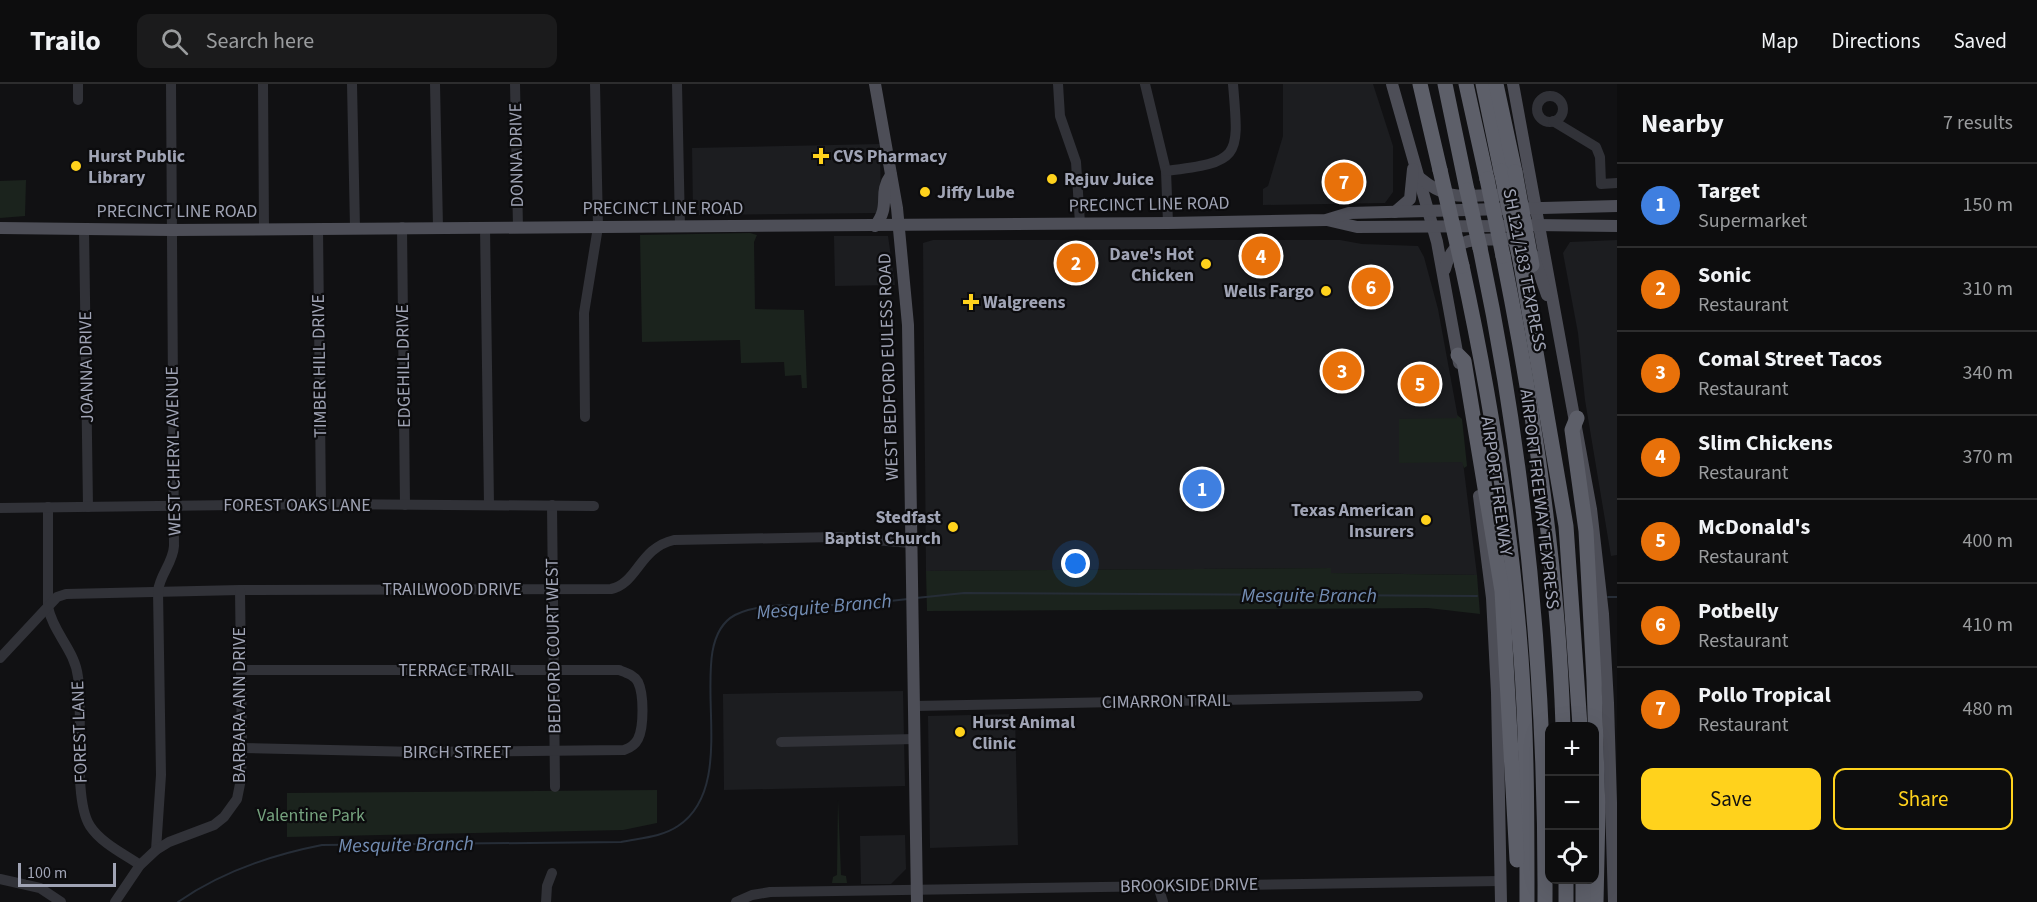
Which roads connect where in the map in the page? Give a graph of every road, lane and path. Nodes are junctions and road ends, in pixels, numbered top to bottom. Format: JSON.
{"nodes":[{"id":1,"x":78,"y":84,"type":"edge"},
{"id":2,"x":171,"y":84,"type":"edge"},
{"id":3,"x":263,"y":84,"type":"edge"},
{"id":4,"x":352,"y":84,"type":"edge"},
{"id":5,"x":435,"y":84,"type":"edge"},
{"id":6,"x":515,"y":84,"type":"edge"},
{"id":7,"x":595,"y":84,"type":"edge"},
{"id":8,"x":677,"y":84,"type":"edge"},
{"id":9,"x":875,"y":84,"type":"edge"},
{"id":10,"x":1058,"y":84,"type":"edge"},
{"id":11,"x":1144,"y":84,"type":"edge"},
{"id":12,"x":1233,"y":84,"type":"edge"},
{"id":13,"x":1392,"y":84,"type":"edge"},
{"id":14,"x":1420,"y":84,"type":"edge"},
{"id":15,"x":1466,"y":84,"type":"edge"},
{"id":16,"x":1483,"y":84,"type":"edge"},
{"id":17,"x":1496,"y":84,"type":"edge"},
{"id":18,"x":1513,"y":84,"type":"edge"},
{"id":19,"x":1445,"y":86,"type":"edge"},
{"id":20,"x":78,"y":100,"type":"dead end"},
{"id":21,"x":1537,"y":110,"type":"junction"},
{"id":22,"x":1519,"y":112,"type":"junction"},
{"id":23,"x":1553,"y":121,"type":"junction"},
{"id":24,"x":1412,"y":153,"type":"junction"},
{"id":25,"x":1515,"y":170,"type":"junction"},
{"id":26,"x":1166,"y":171,"type":"junction"},
{"id":27,"x":891,"y":175,"type":"junction"},
{"id":28,"x":1419,"y":177,"type":"junction"},
{"id":29,"x":1617,"y":183,"type":"edge"},
{"id":30,"x":1537,"y":206,"type":"junction"},
{"id":31,"x":1617,"y":206,"type":"edge"},
{"id":32,"x":1429,"y":210,"type":"junction"},
{"id":33,"x":1395,"y":212,"type":"junction"},
{"id":34,"x":1326,"y":220,"type":"junction"},
{"id":35,"x":1080,"y":223,"type":"junction"},
{"id":36,"x":1168,"y":223,"type":"junction"},
{"id":37,"x":899,"y":225,"type":"junction"},
{"id":38,"x":1541,"y":225,"type":"junction"},
{"id":39,"x":875,"y":226,"type":"junction"},
{"id":40,"x":1570,"y":226,"type":"junction"},
{"id":41,"x":1617,"y":226,"type":"edge"},
{"id":42,"x":438,"y":227,"type":"junction"},
{"id":43,"x":485,"y":227,"type":"junction"},
{"id":44,"x":518,"y":227,"type":"junction"},
{"id":45,"x":598,"y":227,"type":"junction"},
{"id":46,"x":680,"y":227,"type":"junction"},
{"id":47,"x":1434,"y":227,"type":"junction"},
{"id":48,"x":0,"y":228,"type":"edge"},
{"id":49,"x":84,"y":228,"type":"junction"},
{"id":50,"x":318,"y":228,"type":"junction"},
{"id":51,"x":355,"y":228,"type":"junction"},
{"id":52,"x":402,"y":228,"type":"junction"},
{"id":53,"x":264,"y":229,"type":"junction"},
{"id":54,"x":171,"y":231,"type":"junction"},
{"id":55,"x":1444,"y":274,"type":"junction"},
{"id":56,"x":1550,"y":277,"type":"junction"},
{"id":57,"x":1553,"y":303,"type":"junction"},
{"id":58,"x":1458,"y":356,"type":"junction"},
{"id":59,"x":585,"y":417,"type":"dead end"},
{"id":60,"x":1577,"y":418,"type":"junction"},
{"id":61,"x":321,"y":504,"type":"junction"},
{"id":62,"x":405,"y":505,"type":"junction"},
{"id":63,"x":489,"y":505,"type":"junction"},
{"id":64,"x":552,"y":505,"type":"junction"},
{"id":65,"x":174,"y":506,"type":"junction"},
{"id":66,"x":594,"y":506,"type":"dead end"},
{"id":67,"x":48,"y":507,"type":"junction"},
{"id":68,"x":88,"y":507,"type":"junction"},
{"id":69,"x":0,"y":508,"type":"edge"},
{"id":70,"x":911,"y":543,"type":"junction"},
{"id":71,"x":552,"y":589,"type":"junction"},
{"id":72,"x":240,"y":590,"type":"junction"},
{"id":73,"x":158,"y":591,"type":"junction"},
{"id":74,"x":48,"y":607,"type":"junction"},
{"id":75,"x":0,"y":658,"type":"edge"},
{"id":76,"x":241,"y":670,"type":"junction"},
{"id":77,"x":553,"y":670,"type":"junction"},
{"id":78,"x":1419,"y":696,"type":"dead end"},
{"id":79,"x":914,"y":706,"type":"junction"},
{"id":80,"x":641,"y":710,"type":"joint"},
{"id":81,"x":1563,"y":722,"type":"edge"},
{"id":82,"x":1580,"y":722,"type":"edge"},
{"id":83,"x":915,"y":740,"type":"junction"},
{"id":84,"x":782,"y":742,"type":"dead end"},
{"id":85,"x":242,"y":748,"type":"junction"},
{"id":86,"x":555,"y":751,"type":"junction"},
{"id":87,"x":555,"y":787,"type":"dead end"},
{"id":88,"x":156,"y":850,"type":"junction"},
{"id":89,"x":140,"y":865,"type":"junction"},
{"id":90,"x":552,"y":873,"type":"dead end"},
{"id":91,"x":0,"y":879,"type":"edge"},
{"id":92,"x":1500,"y":880,"type":"junction"},
{"id":93,"x":1566,"y":884,"type":"edge"},
{"id":94,"x":1583,"y":884,"type":"edge"},
{"id":95,"x":1158,"y":886,"type":"junction"},
{"id":96,"x":917,"y":896,"type":"edge"},
{"id":97,"x":61,"y":902,"type":"edge"},
{"id":98,"x":115,"y":902,"type":"edge"},
{"id":99,"x":546,"y":902,"type":"edge"},
{"id":100,"x":736,"y":902,"type":"edge"},
{"id":101,"x":1163,"y":902,"type":"edge"},
{"id":102,"x":1501,"y":902,"type":"edge"},
{"id":103,"x":1519,"y":902,"type":"edge"},
{"id":104,"x":1527,"y":902,"type":"edge"},
{"id":105,"x":1545,"y":902,"type":"edge"},
{"id":106,"x":1566,"y":902,"type":"edge"},
{"id":107,"x":1583,"y":902,"type":"edge"},
{"id":108,"x":1596,"y":902,"type":"edge"},
{"id":109,"x":1614,"y":902,"type":"edge"}],
"edges":[{"from":1,"to":20,"type":"street"},
{"from":2,"to":54,"type":"street","name":"WEST CHERYL AVENUE"},
{"from":3,"to":53,"type":"street"},
{"from":4,"to":51,"type":"street"},
{"from":5,"to":42,"type":"street"},
{"from":6,"to":44,"type":"street","name":"DONNA DRIVE"},
{"from":7,"to":45,"type":"street"},
{"from":8,"to":46,"type":"street"},
{"from":9,"to":27,"type":"main road","name":"WEST BEDFORD EULESS ROAD"},
{"from":10,"to":35,"type":"street"},
{"from":11,"to":26,"type":"street"},
{"from":12,"to":26,"type":"street"},
{"from":13,"to":24,"type":"main road","name":"AIRPORT FREEWAY"},
{"from":14,"to":104,"type":"highway","name":"AIRPORT FREEWAY","bridge":true},
{"from":15,"to":81,"type":"highway","name":"SH 121/183 TEXPRESS","bridge":true},
{"from":16,"to":25,"type":"highway"},
{"from":17,"to":25,"type":"highway"},
{"from":18,"to":22,"type":"main road"},
{"from":19,"to":105,"type":"highway","name":"AIRPORT FREEWAY TEXPRESS","bridge":true},
{"from":21,"to":22,"type":"street"},
{"from":21,"to":23,"type":"street"},
{"from":21,"to":23,"type":"street"},
{"from":22,"to":25,"type":"main road"},
{"from":23,"to":29,"type":"street"},
{"from":24,"to":28,"type":"main road","name":"AIRPORT FREEWAY"},
{"from":24,"to":33,"type":"main road"},
{"from":25,"to":28,"type":"main road"},
{"from":25,"to":30,"type":"main road"},
{"from":25,"to":82,"type":"highway","bridge":true},
{"from":26,"to":36,"type":"street"},
{"from":27,"to":37,"type":"main road","name":"WEST BEDFORD EULESS ROAD"},
{"from":27,"to":39,"type":"main road"},
{"from":28,"to":32,"type":"main road","name":"AIRPORT FREEWAY"},
{"from":30,"to":31,"type":"main road","name":"PRECINCT LINE ROAD"},
{"from":30,"to":32,"type":"main road","name":"PRECINCT LINE ROAD"},
{"from":30,"to":38,"type":"main road"},
{"from":32,"to":33,"type":"main road","name":"PRECINCT LINE ROAD"},
{"from":32,"to":47,"type":"main road","name":"AIRPORT FREEWAY"},
{"from":33,"to":34,"type":"main road","name":"PRECINCT LINE ROAD"},
{"from":34,"to":36,"type":"main road","name":"PRECINCT LINE ROAD"},
{"from":34,"to":47,"type":"main road","name":"PRECINCT LINE ROAD"},
{"from":35,"to":36,"type":"main road","name":"PRECINCT LINE ROAD"},
{"from":35,"to":37,"type":"main road","name":"PRECINCT LINE ROAD"},
{"from":37,"to":39,"type":"main road","name":"PRECINCT LINE ROAD"},
{"from":37,"to":70,"type":"main road","name":"WEST BEDFORD EULESS ROAD"},
{"from":38,"to":40,"type":"main road","name":"PRECINCT LINE ROAD"},
{"from":38,"to":47,"type":"main road","name":"PRECINCT LINE ROAD"},
{"from":38,"to":56,"type":"main road"},
{"from":39,"to":46,"type":"main road","name":"PRECINCT LINE ROAD"},
{"from":40,"to":41,"type":"main road","name":"PRECINCT LINE ROAD"},
{"from":40,"to":56,"type":"main road"},
{"from":42,"to":43,"type":"main road","name":"PRECINCT LINE ROAD"},
{"from":42,"to":52,"type":"main road","name":"PRECINCT LINE ROAD"},
{"from":43,"to":44,"type":"main road","name":"PRECINCT LINE ROAD"},
{"from":43,"to":63,"type":"street"},
{"from":44,"to":45,"type":"main road","name":"PRECINCT LINE ROAD"},
{"from":45,"to":46,"type":"main road","name":"PRECINCT LINE ROAD"},
{"from":45,"to":59,"type":"street"},
{"from":47,"to":55,"type":"main road","name":"AIRPORT FREEWAY"},
{"from":48,"to":49,"type":"main road","name":"PRECINCT LINE ROAD"},
{"from":49,"to":54,"type":"main road","name":"PRECINCT LINE ROAD"},
{"from":49,"to":68,"type":"street","name":"JOANNA DRIVE"},
{"from":50,"to":51,"type":"main road","name":"PRECINCT LINE ROAD"},
{"from":50,"to":53,"type":"main road","name":"PRECINCT LINE ROAD"},
{"from":50,"to":61,"type":"street","name":"TIMBER HILL DRIVE"},
{"from":51,"to":52,"type":"main road","name":"PRECINCT LINE ROAD"},
{"from":52,"to":62,"type":"street","name":"EDGEHILL DRIVE"},
{"from":53,"to":54,"type":"main road","name":"PRECINCT LINE ROAD"},
{"from":54,"to":65,"type":"street","name":"WEST CHERYL AVENUE"},
{"from":55,"to":57,"type":"main road"},
{"from":55,"to":58,"type":"main road","name":"AIRPORT FREEWAY"},
{"from":56,"to":57,"type":"main road"},
{"from":57,"to":60,"type":"main road"},
{"from":58,"to":92,"type":"main road","name":"AIRPORT FREEWAY"},
{"from":58,"to":103,"type":"highway"},
{"from":60,"to":108,"type":"highway"},
{"from":60,"to":109,"type":"main road"},
{"from":61,"to":62,"type":"street","name":"FOREST OAKS LANE"},
{"from":61,"to":65,"type":"street","name":"FOREST OAKS LANE"},
{"from":62,"to":63,"type":"street","name":"FOREST OAKS LANE"},
{"from":63,"to":64,"type":"street","name":"FOREST OAKS LANE"},
{"from":64,"to":66,"type":"street","name":"FOREST OAKS LANE"},
{"from":64,"to":71,"type":"street","name":"BEDFORD COURT WEST"},
{"from":65,"to":68,"type":"street","name":"FOREST OAKS LANE"},
{"from":65,"to":73,"type":"street","name":"WEST CHERYL AVENUE"},
{"from":67,"to":68,"type":"street","name":"FOREST OAKS LANE"},
{"from":67,"to":69,"type":"street","name":"FOREST OAKS LANE"},
{"from":67,"to":74,"type":"street","name":"FOREST LANE"},
{"from":70,"to":71,"type":"street","name":"TRAILWOOD DRIVE"},
{"from":70,"to":79,"type":"main road","name":"WEST BEDFORD EULESS ROAD"},
{"from":71,"to":72,"type":"street","name":"TRAILWOOD DRIVE"},
{"from":71,"to":77,"type":"street","name":"BEDFORD COURT WEST"},
{"from":72,"to":73,"type":"street","name":"TRAILWOOD DRIVE"},
{"from":72,"to":76,"type":"street","name":"BARBARA ANN DRIVE"},
{"from":73,"to":74,"type":"street","name":"TRAILWOOD DRIVE"},
{"from":73,"to":88,"type":"street","name":"WEST CHERYL AVENUE"},
{"from":74,"to":75,"type":"street","name":"TRAILWOOD DRIVE"},
{"from":74,"to":89,"type":"street","name":"FOREST LANE"},
{"from":76,"to":77,"type":"street","name":"TERRACE TRAIL"},
{"from":76,"to":85,"type":"street","name":"BARBARA ANN DRIVE"},
{"from":77,"to":80,"type":"street","name":"TERRACE TRAIL"},
{"from":77,"to":86,"type":"street","name":"BEDFORD COURT WEST"},
{"from":78,"to":79,"type":"street","name":"CIMARRON TRAIL"},
{"from":79,"to":83,"type":"main road","name":"WEST BEDFORD EULESS ROAD"},
{"from":80,"to":86,"type":"street","name":"BIRCH STREET"},
{"from":83,"to":84,"type":"street"},
{"from":83,"to":96,"type":"main road","name":"WEST BEDFORD EULESS ROAD"},
{"from":85,"to":86,"type":"street","name":"BIRCH STREET"},
{"from":85,"to":88,"type":"street","name":"BARBARA ANN DRIVE"},
{"from":86,"to":87,"type":"street","name":"BEDFORD COURT WEST"},
{"from":88,"to":89,"type":"street","name":"BARBARA ANN DRIVE"},
{"from":89,"to":98,"type":"street","name":"BARBARA ANN DRIVE"},
{"from":90,"to":99,"type":"street"},
{"from":91,"to":97,"type":"street"},
{"from":92,"to":95,"type":"street","name":"BROOKSIDE DRIVE"},
{"from":92,"to":102,"type":"main road","name":"AIRPORT FREEWAY"},
{"from":93,"to":106,"type":"highway"},
{"from":94,"to":107,"type":"highway"},
{"from":95,"to":96,"type":"street","name":"BROOKSIDE DRIVE"},
{"from":95,"to":101,"type":"street"},
{"from":96,"to":100,"type":"street","name":"BROOKSIDE DRIVE"}]}
